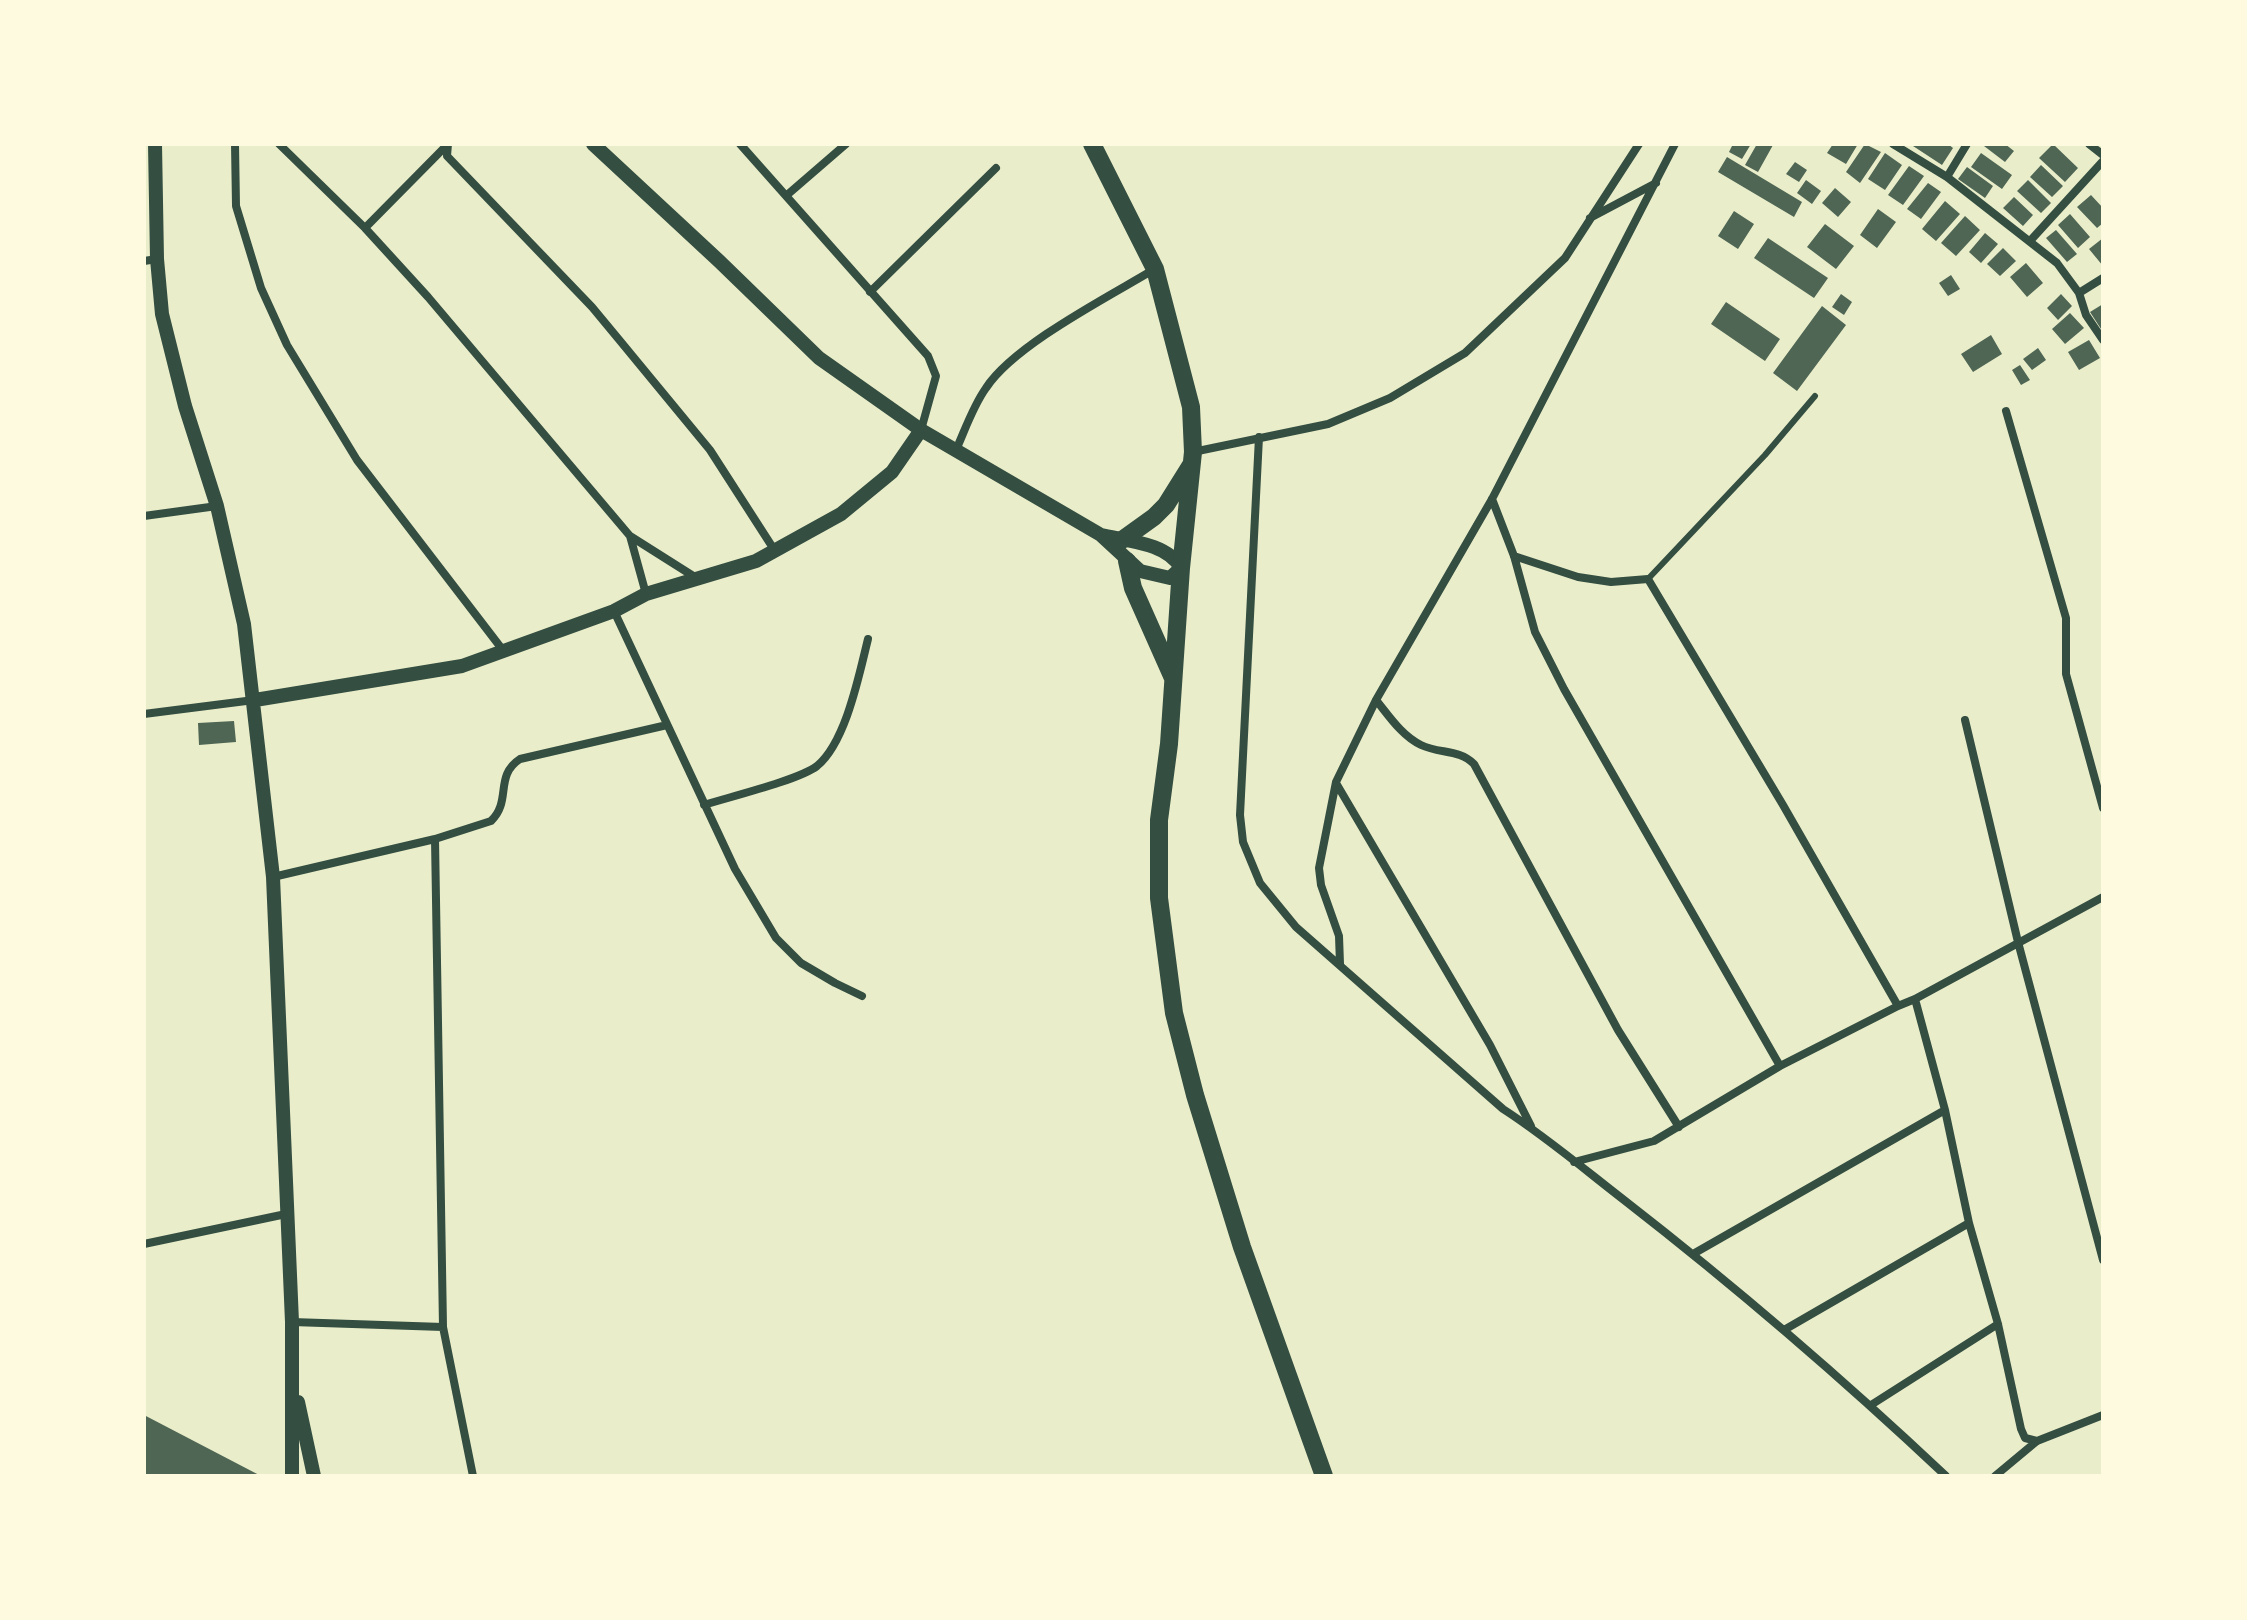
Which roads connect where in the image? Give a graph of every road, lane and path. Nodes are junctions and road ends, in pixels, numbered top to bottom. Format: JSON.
{"nodes":[{"id":1,"x":155,"y":144,"type":"edge"},
{"id":2,"x":235,"y":144,"type":"edge"},
{"id":3,"x":279,"y":144,"type":"edge"},
{"id":4,"x":447,"y":144,"type":"edge"},
{"id":5,"x":593,"y":144,"type":"edge"},
{"id":6,"x":740,"y":144,"type":"edge"},
{"id":7,"x":846,"y":144,"type":"edge"},
{"id":8,"x":1092,"y":144,"type":"edge"},
{"id":9,"x":1639,"y":144,"type":"edge"},
{"id":10,"x":1675,"y":144,"type":"edge"},
{"id":11,"x":1893,"y":144,"type":"edge"},
{"id":12,"x":1967,"y":144,"type":"edge"},
{"id":13,"x":2089,"y":144,"type":"edge"},
{"id":14,"x":2103,"y":158,"type":"edge"},
{"id":15,"x":996,"y":168,"type":"dead end"},
{"id":16,"x":1947,"y":177,"type":"junction"},
{"id":17,"x":1656,"y":182,"type":"junction"},
{"id":18,"x":787,"y":195,"type":"junction"},
{"id":19,"x":1589,"y":219,"type":"junction"},
{"id":20,"x":365,"y":228,"type":"junction"},
{"id":21,"x":2030,"y":241,"type":"junction"},
{"id":22,"x":150,"y":260,"type":"edge"},
{"id":23,"x":1155,"y":269,"type":"junction"},
{"id":24,"x":2103,"y":278,"type":"edge"},
{"id":25,"x":870,"y":292,"type":"junction"},
{"id":26,"x":2079,"y":293,"type":"junction"},
{"id":27,"x":2103,"y":340,"type":"edge"},
{"id":28,"x":1815,"y":396,"type":"dead end"},
{"id":29,"x":2006,"y":411,"type":"dead end"},
{"id":30,"x":921,"y":430,"type":"junction"},
{"id":31,"x":1259,"y":437,"type":"junction"},
{"id":32,"x":956,"y":450,"type":"junction"},
{"id":33,"x":1193,"y":457,"type":"junction"},
{"id":34,"x":1492,"y":499,"type":"junction"},
{"id":35,"x":217,"y":506,"type":"junction"},
{"id":36,"x":144,"y":516,"type":"edge"},
{"id":37,"x":1101,"y":535,"type":"junction"},
{"id":38,"x":630,"y":536,"type":"junction"},
{"id":39,"x":1122,"y":540,"type":"junction"},
{"id":40,"x":776,"y":552,"type":"junction"},
{"id":41,"x":1514,"y":556,"type":"junction"},
{"id":42,"x":1127,"y":561,"type":"junction"},
{"id":43,"x":1181,"y":568,"type":"junction"},
{"id":44,"x":698,"y":579,"type":"junction"},
{"id":45,"x":1648,"y":579,"type":"junction"},
{"id":46,"x":646,"y":594,"type":"junction"},
{"id":47,"x":614,"y":611,"type":"junction"},
{"id":48,"x":868,"y":639,"type":"dead end"},
{"id":49,"x":502,"y":649,"type":"junction"},
{"id":50,"x":1175,"y":682,"type":"junction"},
{"id":51,"x":255,"y":700,"type":"junction"},
{"id":52,"x":1376,"y":700,"type":"junction"},
{"id":53,"x":144,"y":714,"type":"edge"},
{"id":54,"x":1965,"y":720,"type":"dead end"},
{"id":55,"x":667,"y":725,"type":"junction"},
{"id":56,"x":1336,"y":782,"type":"junction"},
{"id":57,"x":704,"y":805,"type":"junction"},
{"id":58,"x":2103,"y":808,"type":"edge"},
{"id":59,"x":435,"y":839,"type":"junction"},
{"id":60,"x":273,"y":877,"type":"junction"},
{"id":61,"x":2103,"y":897,"type":"edge"},
{"id":62,"x":2018,"y":942,"type":"junction"},
{"id":63,"x":1340,"y":964,"type":"junction"},
{"id":64,"x":862,"y":996,"type":"dead end"},
{"id":65,"x":1915,"y":999,"type":"junction"},
{"id":66,"x":1898,"y":1006,"type":"junction"},
{"id":67,"x":1780,"y":1066,"type":"junction"},
{"id":68,"x":1945,"y":1110,"type":"junction"},
{"id":69,"x":1679,"y":1127,"type":"junction"},
{"id":70,"x":1532,"y":1128,"type":"junction"},
{"id":71,"x":1574,"y":1162,"type":"junction"},
{"id":72,"x":286,"y":1214,"type":"junction"},
{"id":73,"x":1969,"y":1223,"type":"junction"},
{"id":74,"x":144,"y":1244,"type":"edge"},
{"id":75,"x":1693,"y":1254,"type":"junction"},
{"id":76,"x":2103,"y":1260,"type":"edge"},
{"id":77,"x":292,"y":1322,"type":"junction"},
{"id":78,"x":1998,"y":1324,"type":"junction"},
{"id":79,"x":443,"y":1327,"type":"junction"},
{"id":80,"x":1784,"y":1330,"type":"junction"},
{"id":81,"x":293,"y":1378,"type":"junction"},
{"id":82,"x":1871,"y":1405,"type":"junction"},
{"id":83,"x":2103,"y":1415,"type":"edge"},
{"id":84,"x":2037,"y":1441,"type":"junction"},
{"id":85,"x":292,"y":1476,"type":"edge"},
{"id":86,"x":314,"y":1476,"type":"edge"},
{"id":87,"x":473,"y":1476,"type":"edge"},
{"id":88,"x":1324,"y":1476,"type":"edge"},
{"id":89,"x":1946,"y":1476,"type":"edge"},
{"id":90,"x":1995,"y":1476,"type":"edge"}],
"edges":[{"from":1,"to":22,"type":"street"},
{"from":2,"to":49,"type":"street"},
{"from":3,"to":20,"type":"street"},
{"from":4,"to":20,"type":"street"},
{"from":4,"to":40,"type":"street"},
{"from":5,"to":30,"type":"street"},
{"from":6,"to":18,"type":"street"},
{"from":7,"to":18,"type":"street"},
{"from":8,"to":23,"type":"main road"},
{"from":9,"to":19,"type":"street"},
{"from":10,"to":17,"type":"street"},
{"from":11,"to":16,"type":"street"},
{"from":12,"to":16,"type":"street"},
{"from":13,"to":14,"type":"street"},
{"from":14,"to":21,"type":"street"},
{"from":15,"to":25,"type":"street"},
{"from":16,"to":21,"type":"street"},
{"from":17,"to":19,"type":"street"},
{"from":17,"to":34,"type":"street"},
{"from":18,"to":25,"type":"street"},
{"from":19,"to":31,"type":"street"},
{"from":20,"to":38,"type":"street"},
{"from":21,"to":26,"type":"street"},
{"from":22,"to":35,"type":"street"},
{"from":23,"to":32,"type":"street"},
{"from":23,"to":33,"type":"main road"},
{"from":24,"to":26,"type":"street"},
{"from":25,"to":30,"type":"street"},
{"from":26,"to":27,"type":"street"},
{"from":28,"to":45,"type":"lane"},
{"from":29,"to":58,"type":"street"},
{"from":30,"to":32,"type":"street"},
{"from":30,"to":40,"type":"street"},
{"from":31,"to":33,"type":"street"},
{"from":31,"to":63,"type":"street"},
{"from":32,"to":37,"type":"street"},
{"from":33,"to":39,"type":"main road"},
{"from":33,"to":43,"type":"main road"},
{"from":34,"to":41,"type":"street"},
{"from":34,"to":52,"type":"street"},
{"from":35,"to":36,"type":"street"},
{"from":35,"to":51,"type":"street"},
{"from":37,"to":39,"type":"street"},
{"from":37,"to":42,"type":"street"},
{"from":38,"to":44,"type":"street"},
{"from":38,"to":46,"type":"street"},
{"from":39,"to":43,"type":"street"},
{"from":40,"to":44,"type":"street"},
{"from":41,"to":45,"type":"street"},
{"from":41,"to":67,"type":"street"},
{"from":42,"to":43,"type":"street"},
{"from":42,"to":50,"type":"main road"},
{"from":43,"to":50,"type":"main road"},
{"from":44,"to":46,"type":"street"},
{"from":45,"to":66,"type":"street"},
{"from":46,"to":47,"type":"street"},
{"from":47,"to":49,"type":"street"},
{"from":47,"to":55,"type":"street"},
{"from":48,"to":57,"type":"street"},
{"from":49,"to":51,"type":"street"},
{"from":50,"to":88,"type":"main road"},
{"from":51,"to":53,"type":"street"},
{"from":51,"to":60,"type":"street"},
{"from":52,"to":56,"type":"street"},
{"from":52,"to":69,"type":"street"},
{"from":54,"to":62,"type":"street"},
{"from":55,"to":57,"type":"street"},
{"from":55,"to":59,"type":"street"},
{"from":56,"to":63,"type":"street"},
{"from":56,"to":70,"type":"street"},
{"from":57,"to":64,"type":"street"},
{"from":59,"to":60,"type":"street"},
{"from":59,"to":79,"type":"street"},
{"from":60,"to":72,"type":"street"},
{"from":61,"to":62,"type":"street"},
{"from":62,"to":65,"type":"street"},
{"from":62,"to":76,"type":"street"},
{"from":63,"to":70,"type":"street"},
{"from":65,"to":66,"type":"street"},
{"from":65,"to":68,"type":"street"},
{"from":66,"to":67,"type":"street"},
{"from":67,"to":69,"type":"street"},
{"from":68,"to":73,"type":"street"},
{"from":68,"to":75,"type":"street"},
{"from":69,"to":71,"type":"street"},
{"from":70,"to":71,"type":"street"},
{"from":71,"to":75,"type":"street"},
{"from":72,"to":74,"type":"street"},
{"from":72,"to":77,"type":"street"},
{"from":73,"to":78,"type":"street"},
{"from":73,"to":80,"type":"street"},
{"from":75,"to":80,"type":"street"},
{"from":77,"to":79,"type":"street"},
{"from":77,"to":81,"type":"street"},
{"from":78,"to":82,"type":"street"},
{"from":78,"to":84,"type":"street"},
{"from":79,"to":87,"type":"street"},
{"from":80,"to":82,"type":"street"},
{"from":81,"to":85,"type":"street"},
{"from":81,"to":86,"type":"street"},
{"from":82,"to":89,"type":"street"},
{"from":83,"to":84,"type":"street"},
{"from":84,"to":90,"type":"street"}]}
